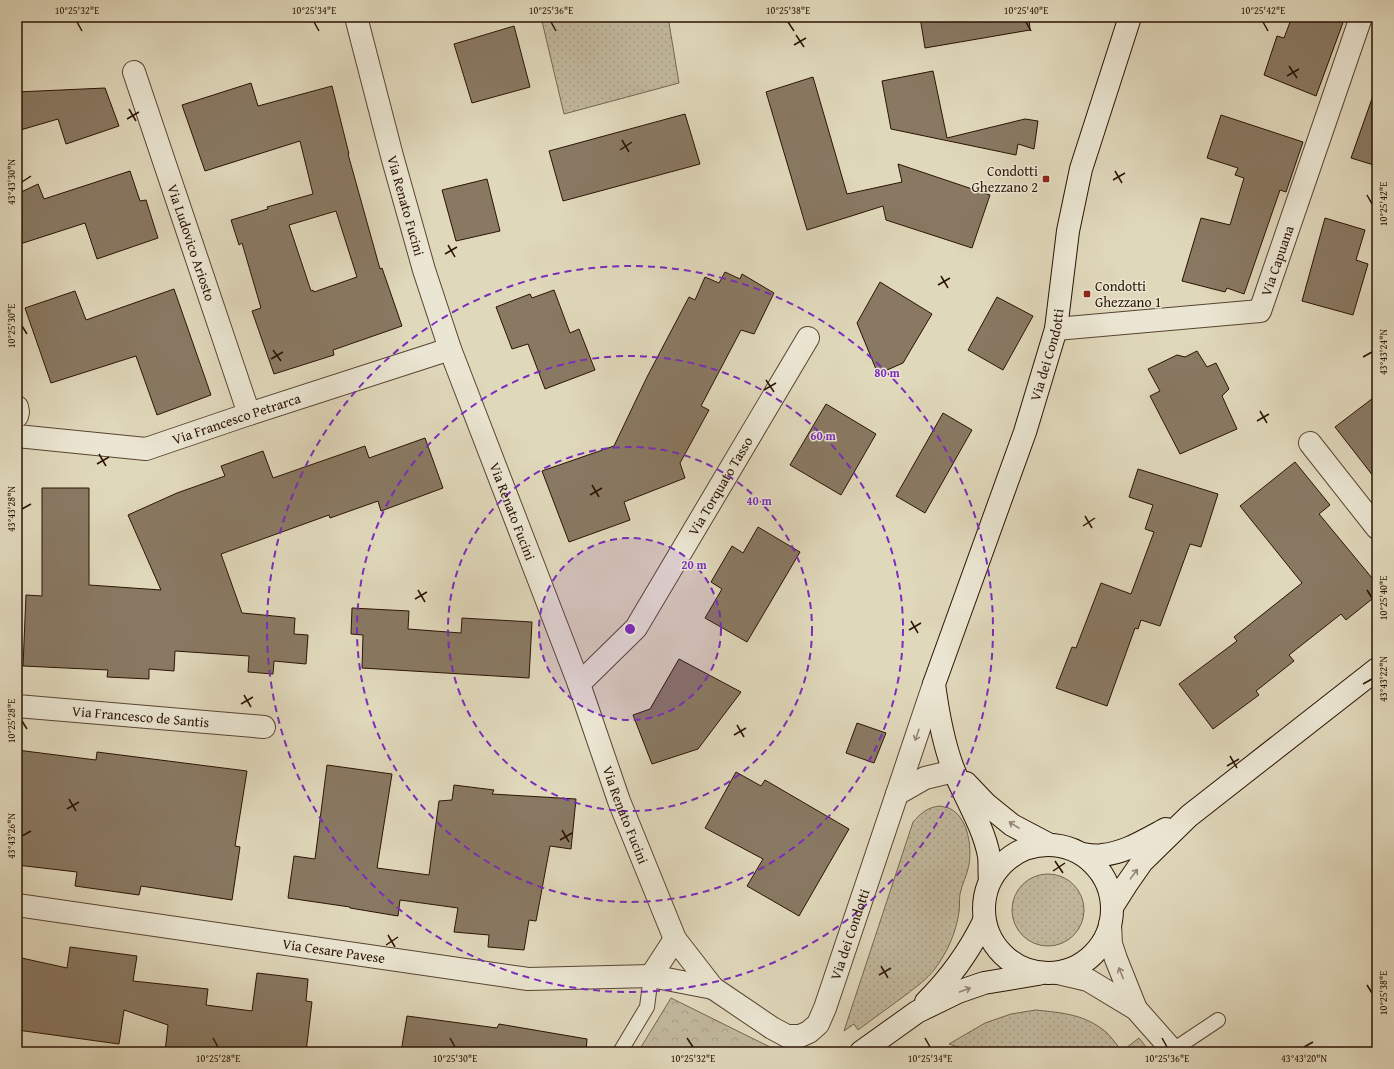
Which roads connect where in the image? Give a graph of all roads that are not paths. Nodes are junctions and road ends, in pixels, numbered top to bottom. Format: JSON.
{"nodes":[{"id":1,"x":356,"y":17,"type":"edge"},
{"id":2,"x":1130,"y":17,"type":"edge"},
{"id":3,"x":1361,"y":17,"type":"edge"},
{"id":4,"x":134,"y":72,"type":"dead end"},
{"id":5,"x":1056,"y":329,"type":"junction"},
{"id":6,"x":808,"y":338,"type":"dead end"},
{"id":7,"x":450,"y":349,"type":"junction"},
{"id":8,"x":17,"y":407,"type":"edge"},
{"id":9,"x":249,"y":414,"type":"junction"},
{"id":10,"x":17,"y":416,"type":"edge"},
{"id":11,"x":17,"y":436,"type":"edge"},
{"id":12,"x":1310,"y":442,"type":"dead end"},
{"id":13,"x":1377,"y":528,"type":"edge"},
{"id":14,"x":1377,"y":669,"type":"edge"},
{"id":15,"x":579,"y":684,"type":"junction"},
{"id":16,"x":934,"y":684,"type":"junction"},
{"id":17,"x":17,"y":706,"type":"edge"},
{"id":18,"x":264,"y":727,"type":"dead end"},
{"id":19,"x":954,"y":771,"type":"junction"},
{"id":20,"x":897,"y":794,"type":"junction"},
{"id":21,"x":1190,"y":816,"type":"junction"},
{"id":22,"x":1048,"y":844,"type":"junction"},
{"id":23,"x":1083,"y":854,"type":"junction"},
{"id":24,"x":990,"y":880,"type":"junction"},
{"id":25,"x":17,"y":905,"type":"edge"},
{"id":26,"x":1111,"y":916,"type":"junction"},
{"id":27,"x":984,"y":921,"type":"junction"},
{"id":28,"x":675,"y":939,"type":"junction"},
{"id":29,"x":1050,"y":973,"type":"junction"},
{"id":30,"x":651,"y":976,"type":"junction"},
{"id":31,"x":713,"y":988,"type":"junction"},
{"id":32,"x":1136,"y":1009,"type":"junction"},
{"id":33,"x":917,"y":1012,"type":"junction"},
{"id":34,"x":1218,"y":1020,"type":"dead end"},
{"id":35,"x":1174,"y":1051,"type":"edge"},
{"id":36,"x":620,"y":1052,"type":"edge"},
{"id":37,"x":861,"y":1052,"type":"edge"}],
"edges":[{"from":1,"to":7,"type":"street","name":"Via Renato Fucini"},
{"from":2,"to":5,"type":"street","name":"Via dei Condotti"},
{"from":3,"to":5,"type":"street","name":"Via Capuana"},
{"from":4,"to":9,"type":"street","name":"Via Ludovico Ariosto"},
{"from":5,"to":16,"type":"street","name":"Via dei Condotti"},
{"from":6,"to":15,"type":"street","name":"Via Torquato Tasso"},
{"from":7,"to":9,"type":"street","name":"Via Francesco Petrarca"},
{"from":7,"to":15,"type":"street","name":"Via Renato Fucini"},
{"from":8,"to":10,"type":"street"},
{"from":9,"to":11,"type":"street","name":"Via Francesco Petrarca"},
{"from":12,"to":13,"type":"street"},
{"from":14,"to":21,"type":"street"},
{"from":15,"to":28,"type":"street","name":"Via Renato Fucini"},
{"from":16,"to":19,"type":"street","name":"Via dei Condotti"},
{"from":16,"to":20,"type":"street","name":"Via dei Condotti","one_way":true},
{"from":17,"to":18,"type":"street","name":"Via Francesco de Santis"},
{"from":19,"to":20,"type":"street"},
{"from":22,"to":19,"type":"street","name":"Via dei Condotti","one_way":true},
{"from":19,"to":24,"type":"street","name":"Via dei Condotti"},
{"from":20,"to":31,"type":"street","name":"Via dei Condotti"},
{"from":21,"to":23,"type":"street"},
{"from":26,"to":21,"type":"street","one_way":true},
{"from":22,"to":23,"type":"street"},
{"from":22,"to":24,"type":"street"},
{"from":23,"to":26,"type":"street"},
{"from":24,"to":27,"type":"street"},
{"from":25,"to":30,"type":"street","name":"Via Cesare Pavese"},
{"from":26,"to":29,"type":"street"},
{"from":32,"to":26,"type":"street","one_way":true},
{"from":27,"to":29,"type":"street"},
{"from":27,"to":33,"type":"street"},
{"from":28,"to":30,"type":"street"},
{"from":28,"to":31,"type":"street","name":"Via Renato Fucini"},
{"from":29,"to":32,"type":"street"},
{"from":33,"to":29,"type":"street","one_way":true},
{"from":30,"to":31,"type":"street","name":"Via Cesare Pavese"},
{"from":30,"to":36,"type":"lane"},
{"from":32,"to":35,"type":"street"},
{"from":33,"to":37,"type":"street"},
{"from":34,"to":35,"type":"lane"}]}
